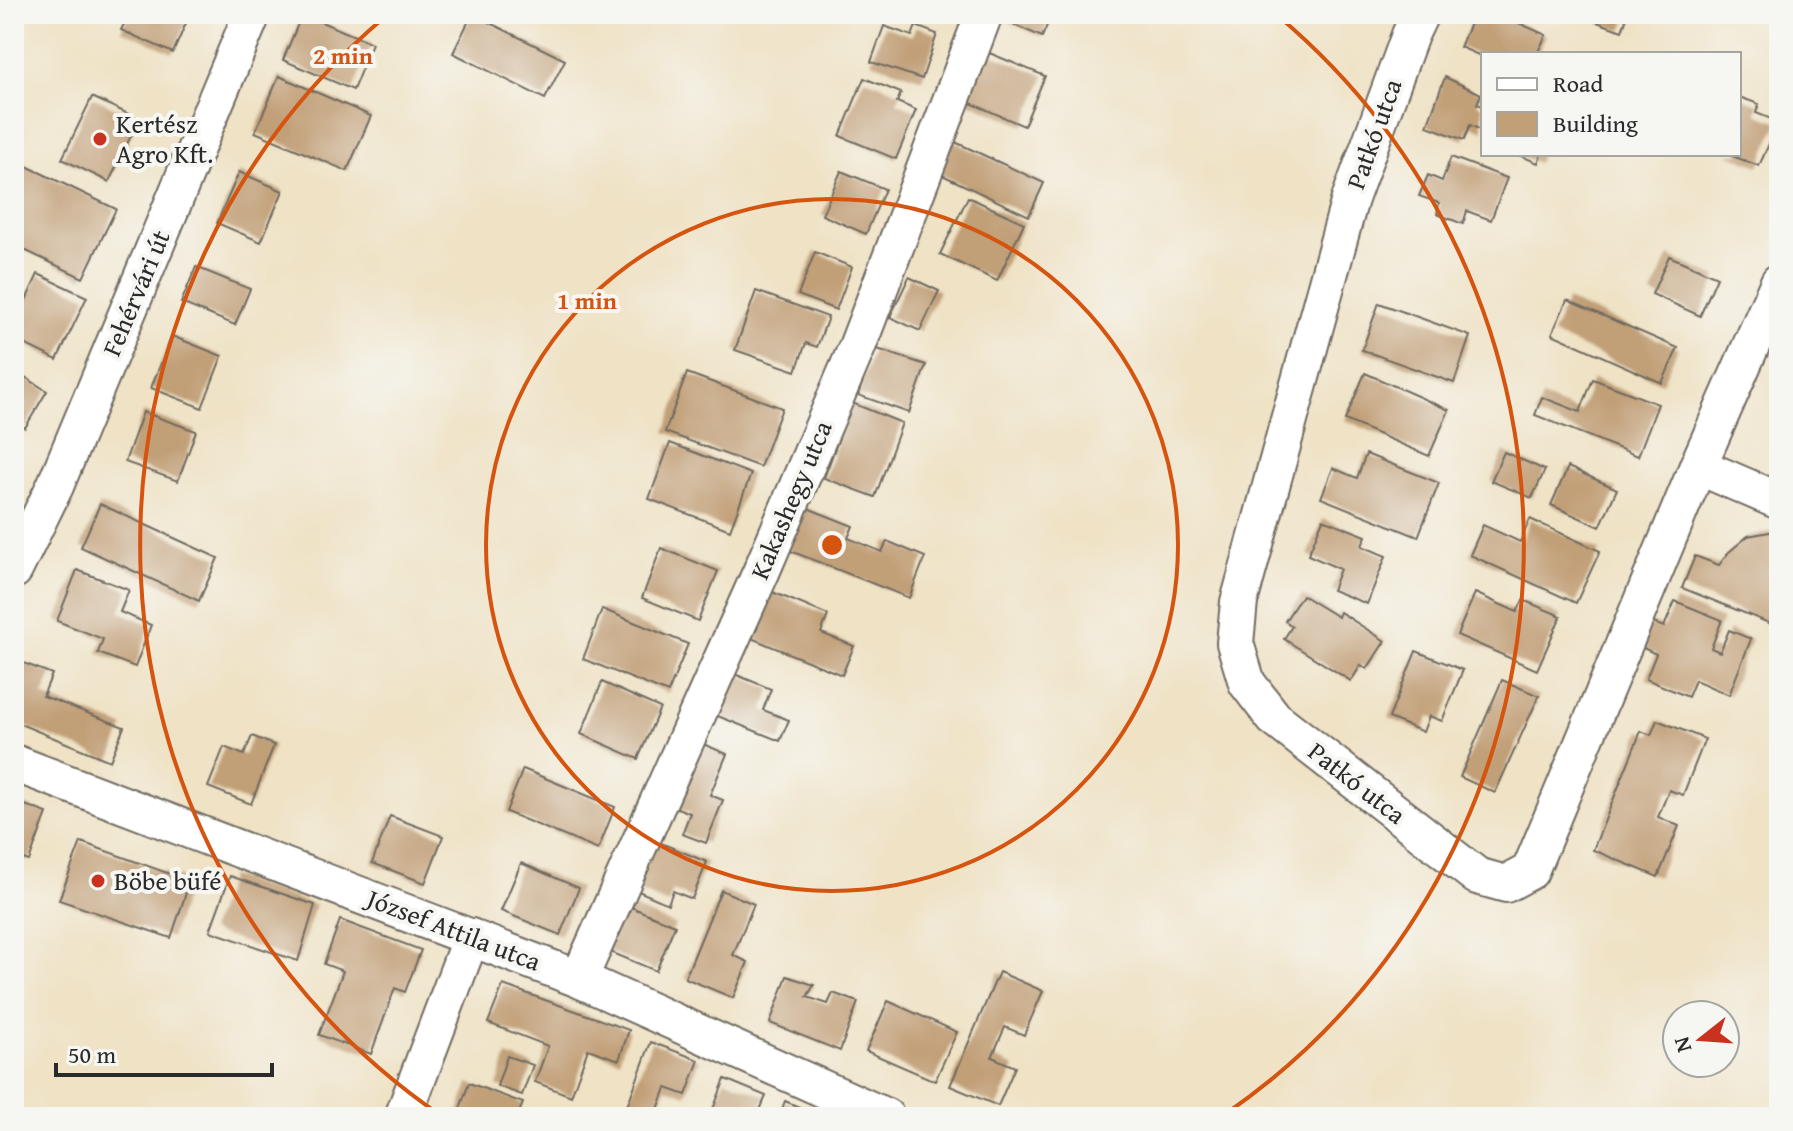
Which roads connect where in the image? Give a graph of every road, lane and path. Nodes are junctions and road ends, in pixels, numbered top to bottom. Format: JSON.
{"nodes":[{"id":1,"x":252,"y":14,"type":"edge"},
{"id":2,"x":984,"y":14,"type":"edge"},
{"id":3,"x":1420,"y":14,"type":"edge"},
{"id":4,"x":1779,"y":282,"type":"edge"},
{"id":5,"x":1698,"y":466,"type":"junction"},
{"id":6,"x":1779,"y":501,"type":"edge"},
{"id":7,"x":14,"y":570,"type":"edge"},
{"id":8,"x":14,"y":763,"type":"edge"},
{"id":9,"x":471,"y":937,"type":"junction"},
{"id":10,"x":579,"y":979,"type":"junction"},
{"id":11,"x":403,"y":1117,"type":"edge"},
{"id":12,"x":886,"y":1117,"type":"edge"}],
"edges":[{"from":1,"to":7,"type":"street","name":"Fehérvári út"},
{"from":2,"to":10,"type":"street","name":"Kakashegy utca"},
{"from":3,"to":5,"type":"street","name":"Patkó utca"},
{"from":4,"to":5,"type":"street","name":"Patkó utca"},
{"from":5,"to":6,"type":"street"},
{"from":8,"to":9,"type":"street","name":"József Attila utca"},
{"from":9,"to":10,"type":"street","name":"József Attila utca"},
{"from":9,"to":11,"type":"street"},
{"from":10,"to":12,"type":"street","name":"József Attila utca"}]}
